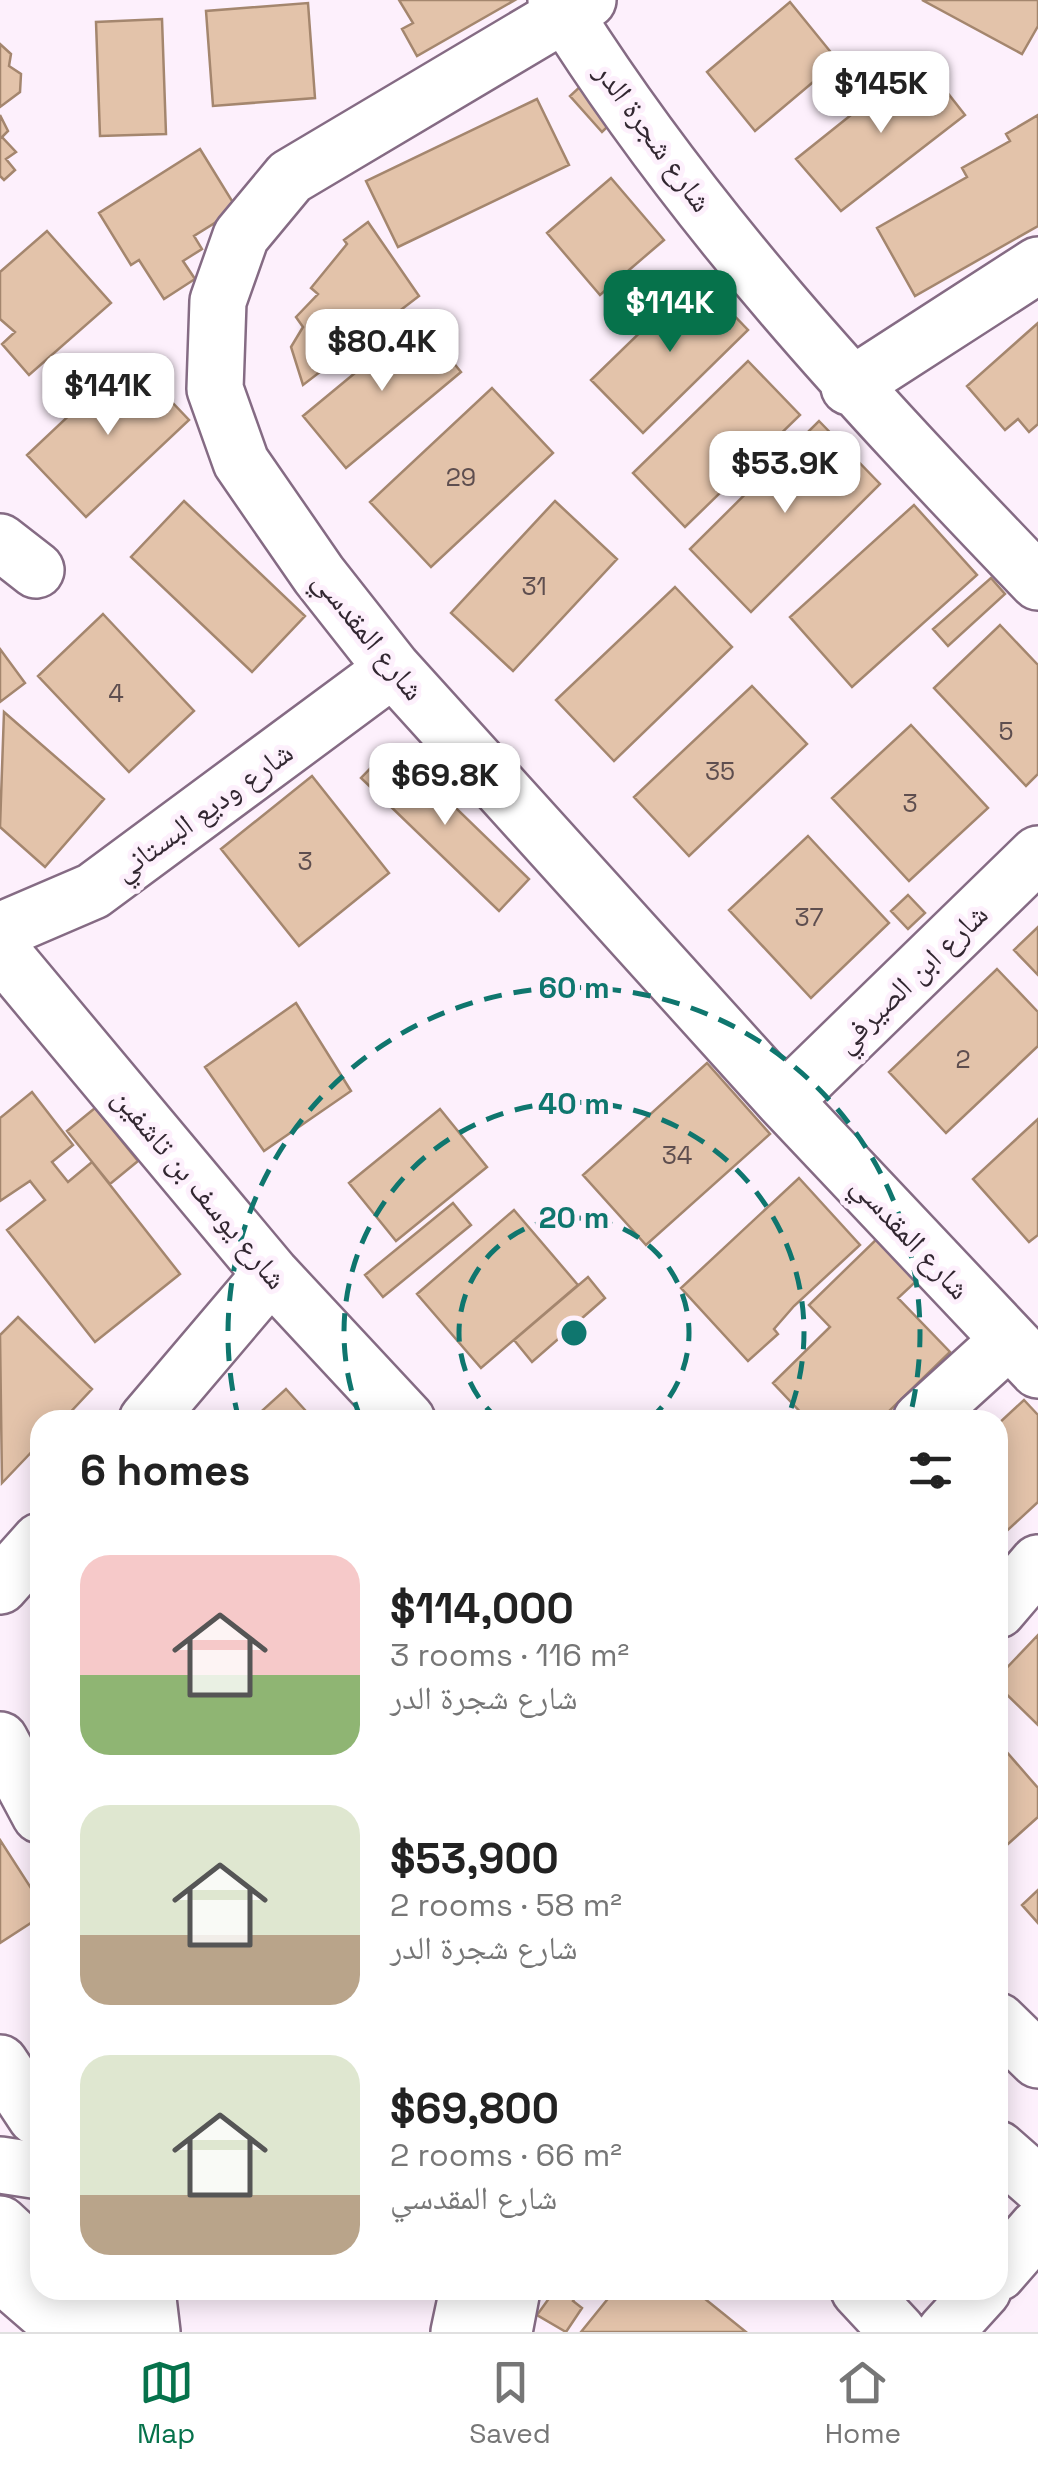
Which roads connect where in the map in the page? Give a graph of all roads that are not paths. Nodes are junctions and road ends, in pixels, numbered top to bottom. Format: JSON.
{"nodes":[{"id":1,"x":570,"y":5,"type":"edge"},
{"id":2,"x":1038,"y":265,"type":"edge"},
{"id":3,"x":850,"y":386,"type":"junction"},
{"id":4,"x":1038,"y":582,"type":"edge"},
{"id":5,"x":394,"y":669,"type":"junction"},
{"id":6,"x":1038,"y":854,"type":"edge"},
{"id":7,"x":0,"y":931,"type":"edge"},
{"id":8,"x":0,"y":950,"type":"edge"},
{"id":9,"x":784,"y":1102,"type":"junction"},
{"id":10,"x":271,"y":1274,"type":"junction"},
{"id":11,"x":1023,"y":1355,"type":"edge"},
{"id":12,"x":155,"y":1410,"type":"edge"},
{"id":13,"x":398,"y":1410,"type":"edge"},
{"id":14,"x":937,"y":1410,"type":"edge"},
{"id":15,"x":30,"y":1552,"type":"edge"},
{"id":16,"x":1038,"y":1563,"type":"edge"},
{"id":17,"x":0,"y":1586,"type":"edge"},
{"id":18,"x":1008,"y":1598,"type":"edge"},
{"id":19,"x":0,"y":1740,"type":"edge"},
{"id":20,"x":30,"y":1797,"type":"edge"},
{"id":21,"x":1008,"y":2031,"type":"edge"},
{"id":22,"x":1038,"y":2060,"type":"edge"},
{"id":23,"x":0,"y":2064,"type":"edge"},
{"id":24,"x":30,"y":2107,"type":"edge"},
{"id":25,"x":1008,"y":2158,"type":"edge"},
{"id":26,"x":0,"y":2166,"type":"edge"},
{"id":27,"x":30,"y":2170,"type":"edge"},
{"id":28,"x":1038,"y":2184,"type":"edge"},
{"id":29,"x":0,"y":2224,"type":"edge"},
{"id":30,"x":1038,"y":2227,"type":"edge"},
{"id":31,"x":30,"y":2252,"type":"edge"},
{"id":32,"x":1008,"y":2262,"type":"edge"},
{"id":33,"x":0,"y":2273,"type":"edge"},
{"id":34,"x":30,"y":2299,"type":"edge"},
{"id":35,"x":31,"y":2300,"type":"edge"},
{"id":36,"x":82,"y":2300,"type":"edge"},
{"id":37,"x":148,"y":2300,"type":"edge"},
{"id":38,"x":466,"y":2300,"type":"edge"},
{"id":39,"x":510,"y":2300,"type":"edge"},
{"id":40,"x":868,"y":2300,"type":"edge"},
{"id":41,"x":973,"y":2300,"type":"edge"},
{"id":42,"x":68,"y":2332,"type":"edge"},
{"id":43,"x":116,"y":2332,"type":"edge"},
{"id":44,"x":152,"y":2332,"type":"edge"},
{"id":45,"x":458,"y":2332,"type":"edge"},
{"id":46,"x":504,"y":2332,"type":"edge"},
{"id":47,"x":898,"y":2332,"type":"edge"},
{"id":48,"x":945,"y":2332,"type":"edge"}],
"edges":[{"from":1,"to":3,"type":"main road","name":"شارع شجرة الدر"},
{"from":1,"to":5,"type":"main road","name":"شارع المقدسي"},
{"from":2,"to":3,"type":"main road"},
{"from":3,"to":4,"type":"main road","name":"شارع شجرة الدر"},
{"from":5,"to":7,"type":"main road","name":"شارع وديع البستاني"},
{"from":5,"to":9,"type":"main road","name":"شارع المقدسي"},
{"from":6,"to":9,"type":"main road","name":"شارع ابن الصيرفي"},
{"from":8,"to":10,"type":"main road","name":"شارع يوسف بن تاشفين"},
{"from":9,"to":11,"type":"main road","name":"شارع المقدسي"},
{"from":10,"to":12,"type":"main road"},
{"from":10,"to":13,"type":"main road","name":"شارع يوسف بن تاشفين"},
{"from":11,"to":14,"type":"main road"},
{"from":15,"to":17,"type":"main road"},
{"from":16,"to":18,"type":"main road"},
{"from":19,"to":20,"type":"main road"},
{"from":21,"to":22,"type":"main road"},
{"from":23,"to":24,"type":"main road"},
{"from":25,"to":28,"type":"main road"},
{"from":26,"to":27,"type":"main road"},
{"from":29,"to":31,"type":"main road"},
{"from":30,"to":32,"type":"main road"},
{"from":33,"to":34,"type":"main road"},
{"from":35,"to":42,"type":"main road"},
{"from":36,"to":43,"type":"main road"},
{"from":37,"to":44,"type":"main road"},
{"from":38,"to":45,"type":"main road"},
{"from":39,"to":46,"type":"main road"},
{"from":40,"to":47,"type":"main road"},
{"from":41,"to":48,"type":"main road"}]}
